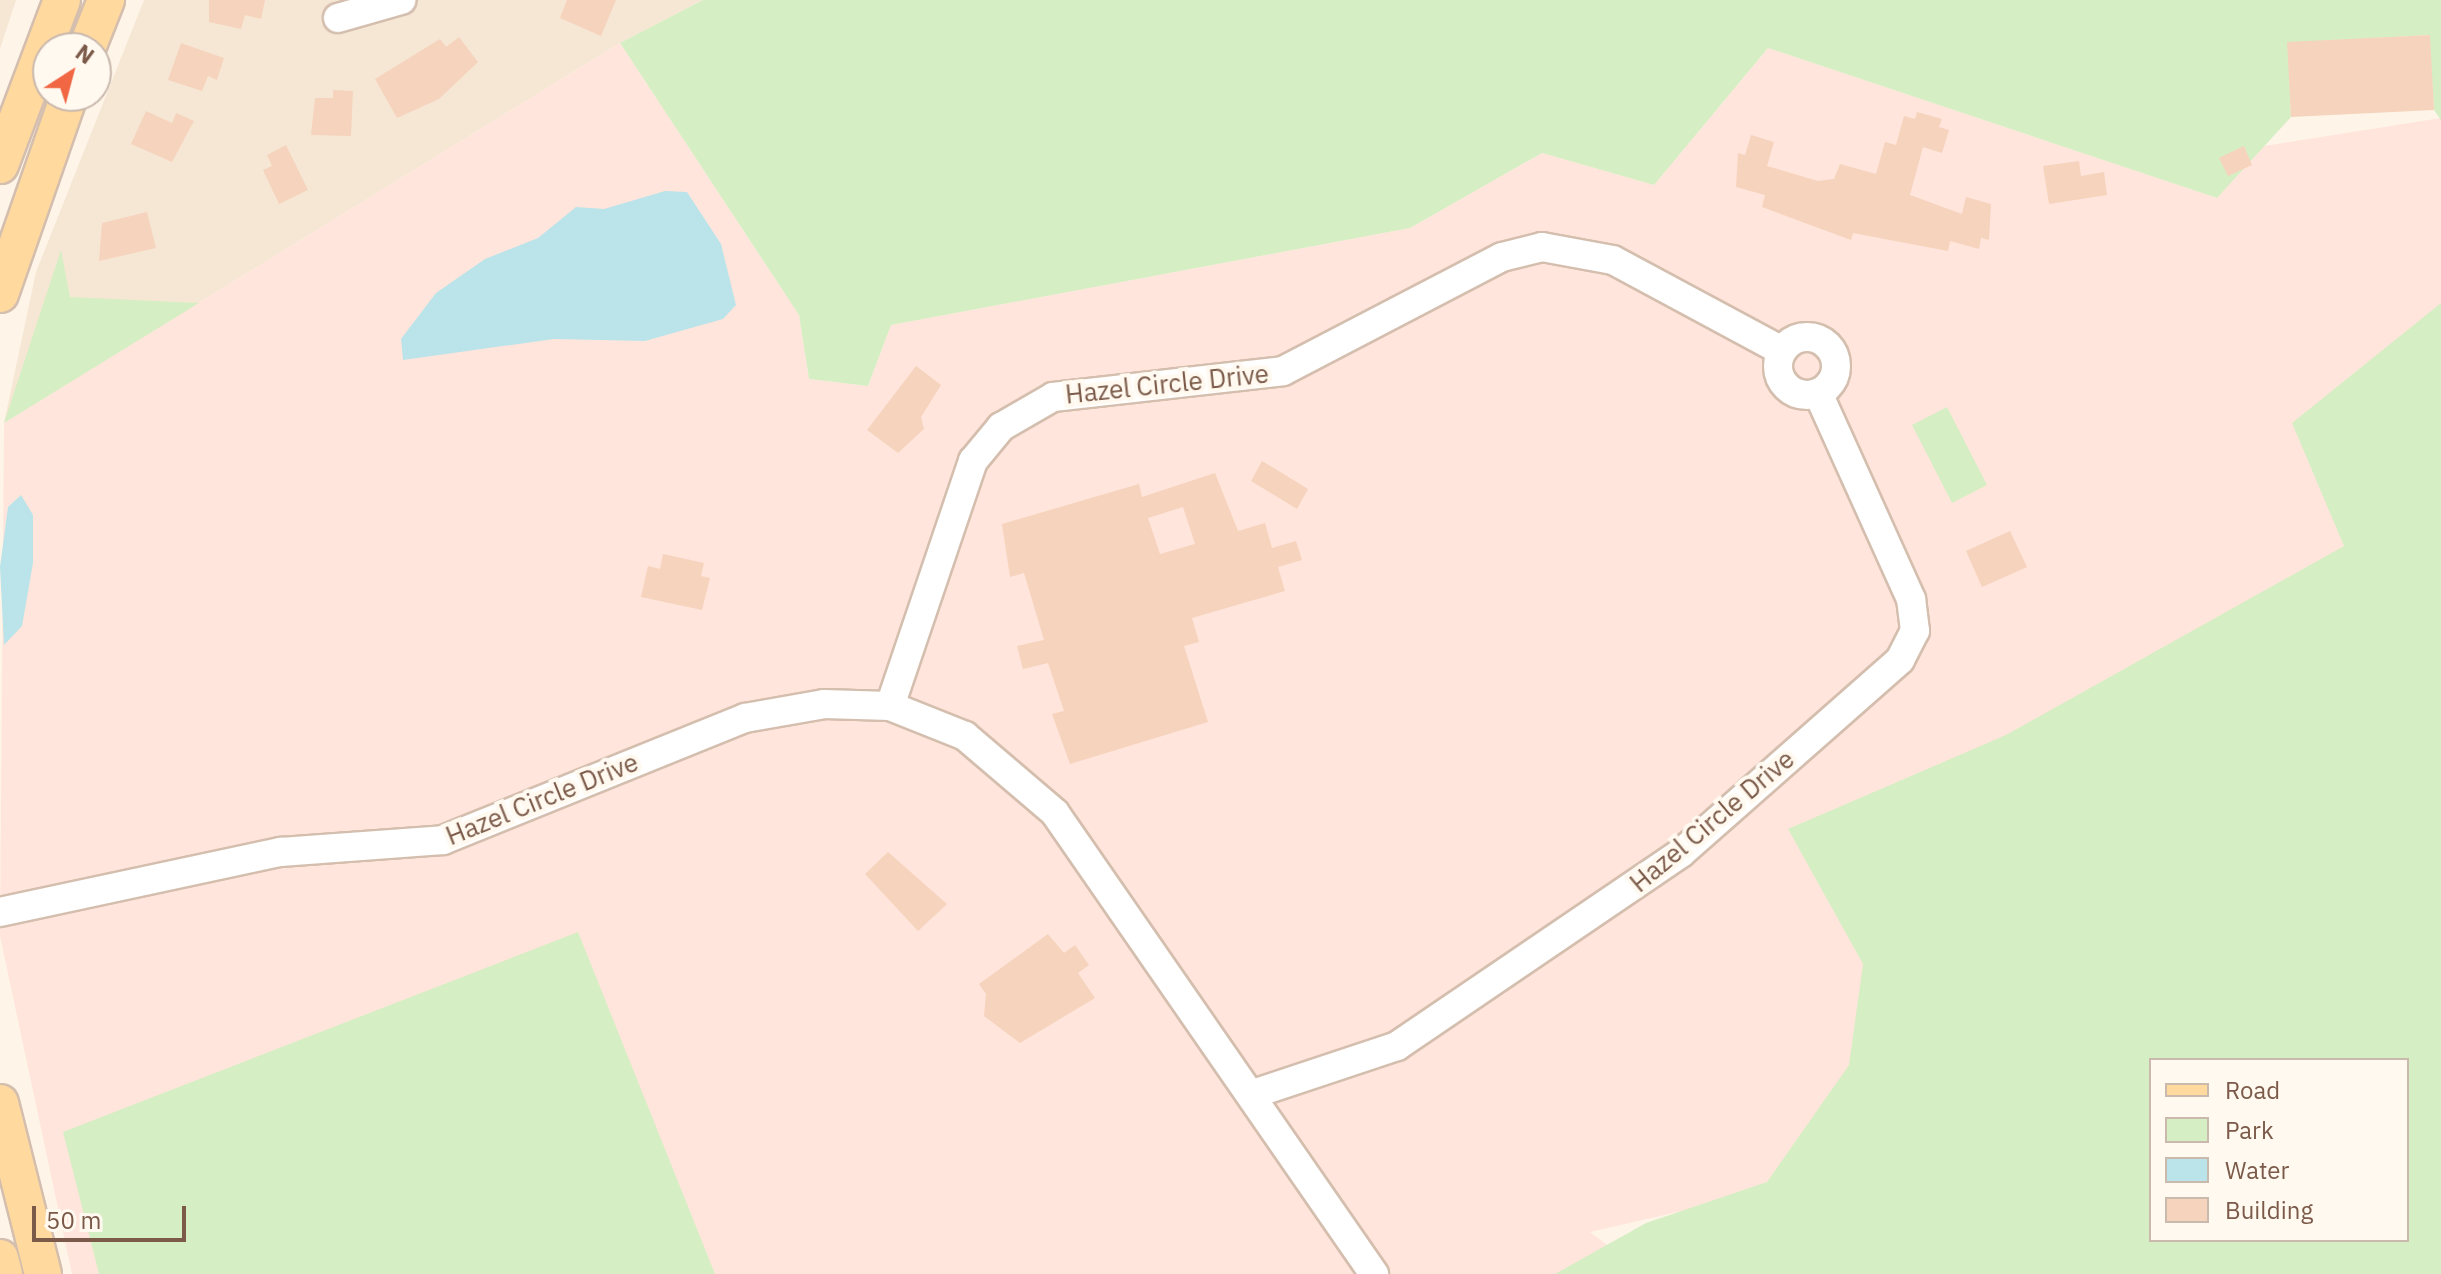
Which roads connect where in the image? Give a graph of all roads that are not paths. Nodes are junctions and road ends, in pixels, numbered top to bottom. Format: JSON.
{"nodes":[{"id":1,"x":62,"y":0,"type":"edge"},
{"id":2,"x":106,"y":0,"type":"edge"},
{"id":3,"x":401,"y":0,"type":"edge"},
{"id":4,"x":338,"y":18,"type":"dead end"},
{"id":5,"x":93,"y":32,"type":"edge"},
{"id":6,"x":63,"y":112,"type":"edge"},
{"id":7,"x":0,"y":165,"type":"edge"},
{"id":8,"x":0,"y":294,"type":"edge"},
{"id":9,"x":1782,"y":351,"type":"junction"},
{"id":10,"x":1818,"y":393,"type":"junction"},
{"id":11,"x":890,"y":706,"type":"junction"},
{"id":12,"x":0,"y":912,"type":"edge"},
{"id":13,"x":1253,"y":1094,"type":"junction"},
{"id":14,"x":0,"y":1103,"type":"edge"},
{"id":15,"x":0,"y":1258,"type":"edge"},
{"id":16,"x":4,"y":1274,"type":"edge"},
{"id":17,"x":43,"y":1274,"type":"edge"},
{"id":18,"x":1374,"y":1274,"type":"edge"}],
"edges":[{"from":1,"to":7,"type":"main road"},
{"from":2,"to":5,"type":"main road"},
{"from":3,"to":4,"type":"street"},
{"from":6,"to":8,"type":"main road"},
{"from":9,"to":10,"type":"street"},
{"from":9,"to":10,"type":"street"},
{"from":9,"to":11,"type":"street","name":"Hazel Circle Drive"},
{"from":10,"to":13,"type":"street","name":"Hazel Circle Drive"},
{"from":11,"to":12,"type":"street","name":"Hazel Circle Drive"},
{"from":11,"to":13,"type":"street","name":"Hazel Circle Drive"},
{"from":13,"to":18,"type":"street","name":"Hazel Circle Drive"},
{"from":14,"to":17,"type":"main road"},
{"from":15,"to":16,"type":"main road"}]}
